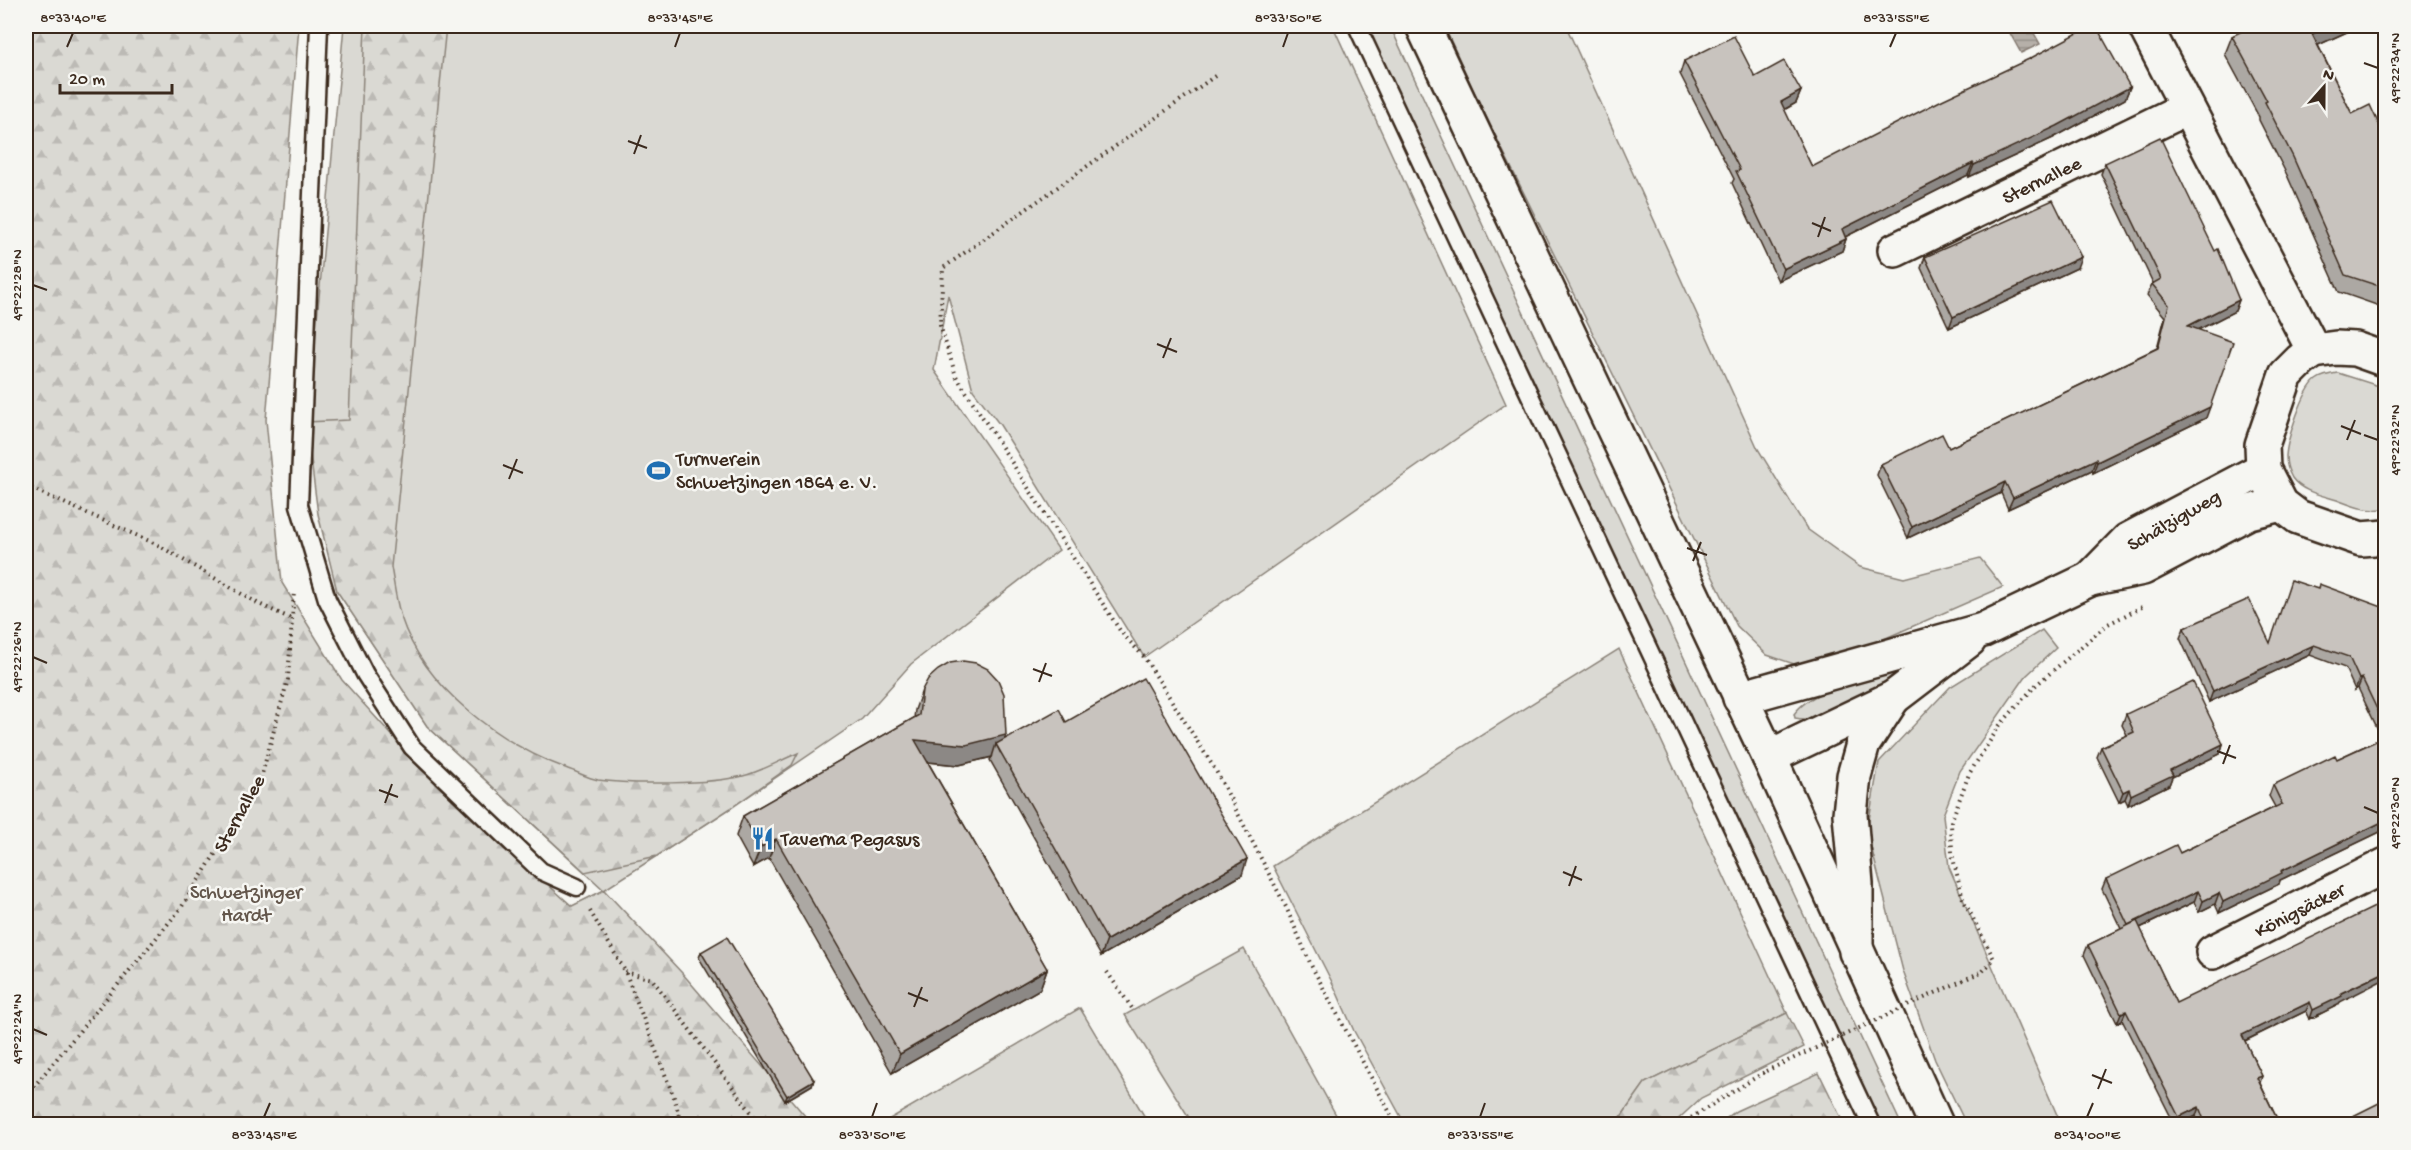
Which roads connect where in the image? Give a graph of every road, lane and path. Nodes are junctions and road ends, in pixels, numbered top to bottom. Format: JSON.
{"nodes":[{"id":1,"x":319,"y":26,"type":"edge"},
{"id":2,"x":1357,"y":26,"type":"edge"},
{"id":3,"x":1423,"y":26,"type":"edge"},
{"id":4,"x":2145,"y":26,"type":"edge"},
{"id":5,"x":1215,"y":76,"type":"dead end"},
{"id":6,"x":2187,"y":108,"type":"junction"},
{"id":7,"x":1894,"y":250,"type":"dead end"},
{"id":8,"x":2314,"y":351,"type":"junction"},
{"id":9,"x":2385,"y":360,"type":"edge"},
{"id":10,"x":2264,"y":469,"type":"junction"},
{"id":11,"x":26,"y":486,"type":"edge"},
{"id":12,"x":2281,"y":504,"type":"junction"},
{"id":13,"x":2385,"y":537,"type":"edge"},
{"id":14,"x":2090,"y":579,"type":"junction"},
{"id":15,"x":294,"y":585,"type":"dead end"},
{"id":16,"x":2146,"y":605,"type":"dead end"},
{"id":17,"x":292,"y":619,"type":"junction"},
{"id":18,"x":1983,"y":630,"type":"junction"},
{"id":19,"x":1740,"y":698,"type":"junction"},
{"id":20,"x":1893,"y":698,"type":"junction"},
{"id":21,"x":1769,"y":757,"type":"junction"},
{"id":22,"x":2385,"y":865,"type":"edge"},
{"id":23,"x":577,"y":887,"type":"joint"},
{"id":24,"x":1856,"y":952,"type":"junction"},
{"id":25,"x":2212,"y":952,"type":"dead end"},
{"id":26,"x":625,"y":971,"type":"junction"},
{"id":27,"x":1107,"y":972,"type":"dead end"},
{"id":28,"x":1134,"y":1011,"type":"dead end"},
{"id":29,"x":26,"y":1096,"type":"edge"},
{"id":30,"x":681,"y":1125,"type":"edge"},
{"id":31,"x":760,"y":1125,"type":"edge"},
{"id":32,"x":1396,"y":1125,"type":"edge"},
{"id":33,"x":1682,"y":1125,"type":"edge"},
{"id":34,"x":1871,"y":1125,"type":"edge"},
{"id":35,"x":1936,"y":1125,"type":"edge"}],
"edges":[{"from":1,"to":23,"type":"lane"},
{"from":2,"to":34,"type":"lane"},
{"from":3,"to":19,"type":"street"},
{"from":4,"to":6,"type":"street"},
{"from":5,"to":32,"type":"path"},
{"from":6,"to":7,"type":"street","name":"Sternallee"},
{"from":6,"to":8,"type":"street"},
{"from":8,"to":9,"type":"street"},
{"from":8,"to":10,"type":"street"},
{"from":10,"to":12,"type":"street"},
{"from":10,"to":14,"type":"street","name":"Schälzigweg"},
{"from":11,"to":17,"type":"path"},
{"from":12,"to":13,"type":"street"},
{"from":12,"to":14,"type":"street","name":"Schälzigweg"},
{"from":14,"to":18,"type":"street","name":"Schälzigweg"},
{"from":15,"to":17,"type":"path","name":"Sternallee"},
{"from":16,"to":33,"type":"path","bridge":true},
{"from":17,"to":29,"type":"path","name":"Sternallee"},
{"from":18,"to":19,"type":"street"},
{"from":18,"to":20,"type":"street"},
{"from":19,"to":21,"type":"street"},
{"from":20,"to":21,"type":"street"},
{"from":20,"to":24,"type":"street"},
{"from":21,"to":24,"type":"street"},
{"from":22,"to":25,"type":"street","name":"Königsäcker"},
{"from":23,"to":26,"type":"path"},
{"from":24,"to":35,"type":"street"},
{"from":26,"to":30,"type":"path"},
{"from":26,"to":31,"type":"path"},
{"from":27,"to":28,"type":"path"}]}
